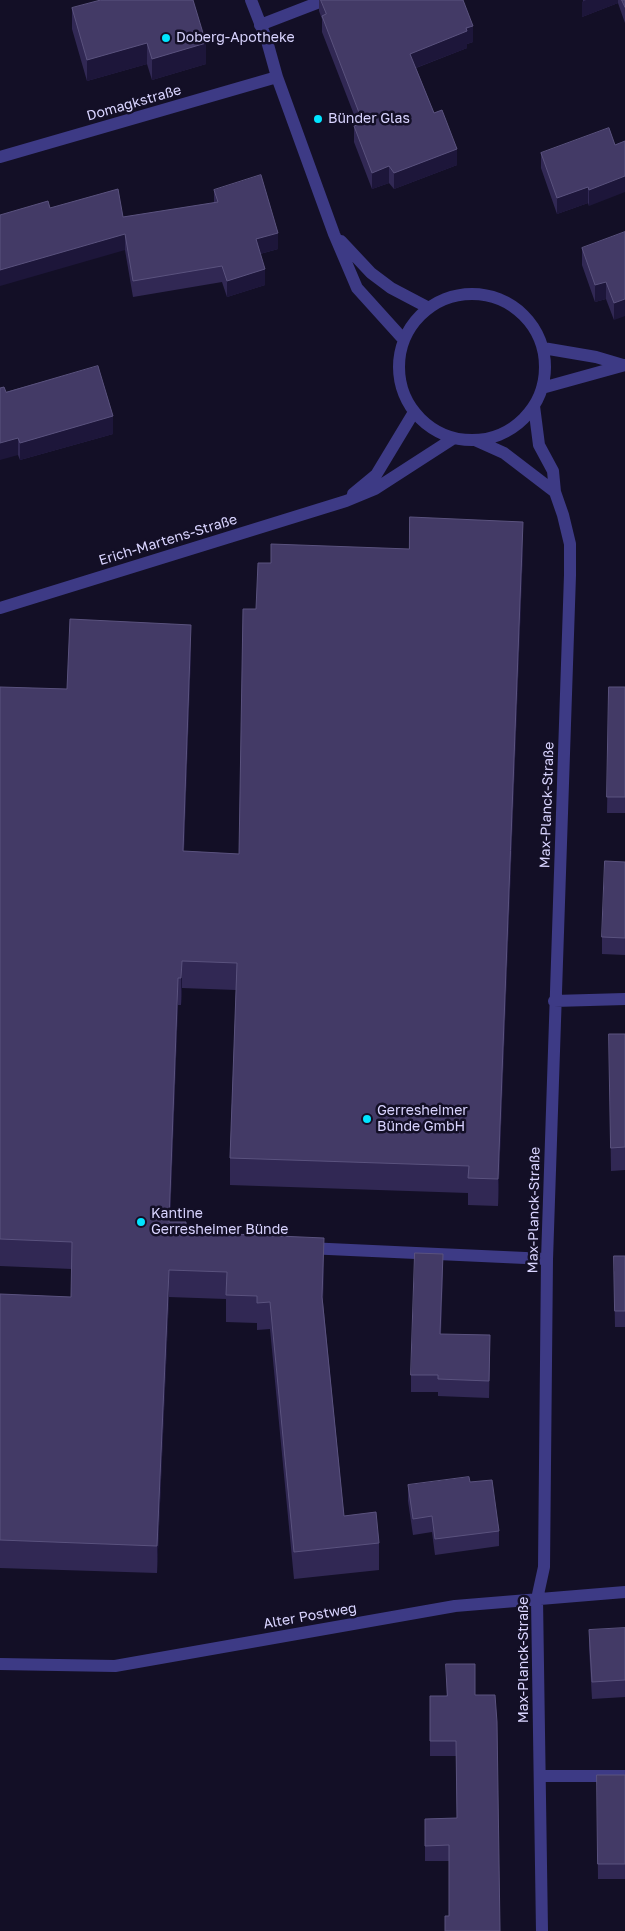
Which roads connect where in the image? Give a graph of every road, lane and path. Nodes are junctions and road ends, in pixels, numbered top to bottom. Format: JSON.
{"nodes":[{"id":1,"x":251,"y":0,"type":"edge"},
{"id":2,"x":325,"y":0,"type":"edge"},
{"id":3,"x":260,"y":25,"type":"junction"},
{"id":4,"x":277,"y":78,"type":"junction"},
{"id":5,"x":0,"y":157,"type":"edge"},
{"id":6,"x":334,"y":234,"type":"junction"},
{"id":7,"x":429,"y":308,"type":"junction"},
{"id":8,"x":404,"y":340,"type":"junction"},
{"id":9,"x":542,"y":348,"type":"junction"},
{"id":10,"x":624,"y":365,"type":"edge"},
{"id":11,"x":542,"y":388,"type":"junction"},
{"id":12,"x":534,"y":406,"type":"junction"},
{"id":13,"x":414,"y":412,"type":"junction"},
{"id":14,"x":454,"y":438,"type":"junction"},
{"id":15,"x":475,"y":440,"type":"junction"},
{"id":16,"x":555,"y":492,"type":"junction"},
{"id":17,"x":346,"y":501,"type":"junction"},
{"id":18,"x":0,"y":608,"type":"edge"},
{"id":19,"x":625,"y":999,"type":"edge"},
{"id":20,"x":554,"y":1001,"type":"junction"},
{"id":21,"x":294,"y":1248,"type":"edge"},
{"id":22,"x":547,"y":1259,"type":"junction"},
{"id":23,"x":625,"y":1592,"type":"edge"},
{"id":24,"x":537,"y":1599,"type":"junction"},
{"id":25,"x":0,"y":1664,"type":"edge"},
{"id":26,"x":540,"y":1776,"type":"junction"},
{"id":27,"x":625,"y":1776,"type":"edge"},
{"id":28,"x":542,"y":1931,"type":"edge"}],
"edges":[{"from":1,"to":3,"type":"street"},
{"from":2,"to":3,"type":"street"},
{"from":3,"to":4,"type":"street"},
{"from":4,"to":5,"type":"street","name":"Domagkstraße"},
{"from":4,"to":6,"type":"street"},
{"from":6,"to":7,"type":"street"},
{"from":6,"to":8,"type":"street"},
{"from":7,"to":8,"type":"street"},
{"from":7,"to":9,"type":"street"},
{"from":8,"to":13,"type":"street"},
{"from":9,"to":10,"type":"street"},
{"from":9,"to":11,"type":"street"},
{"from":10,"to":11,"type":"street"},
{"from":11,"to":12,"type":"street"},
{"from":12,"to":15,"type":"street"},
{"from":12,"to":16,"type":"street","name":"Max-Planck-Straße"},
{"from":13,"to":14,"type":"street"},
{"from":13,"to":17,"type":"street","name":"Erich-Martens-Straße"},
{"from":14,"to":15,"type":"street"},
{"from":14,"to":17,"type":"street","name":"Erich-Martens-Straße"},
{"from":15,"to":16,"type":"street"},
{"from":16,"to":20,"type":"street","name":"Max-Planck-Straße"},
{"from":17,"to":18,"type":"street","name":"Erich-Martens-Straße"},
{"from":19,"to":20,"type":"street"},
{"from":20,"to":22,"type":"street","name":"Max-Planck-Straße"},
{"from":21,"to":22,"type":"street"},
{"from":22,"to":24,"type":"street","name":"Max-Planck-Straße"},
{"from":23,"to":24,"type":"street","name":"Alter Postweg"},
{"from":24,"to":25,"type":"street","name":"Alter Postweg"},
{"from":24,"to":26,"type":"street","name":"Max-Planck-Straße"},
{"from":26,"to":27,"type":"street"},
{"from":26,"to":28,"type":"street","name":"Max-Planck-Straße"}]}
